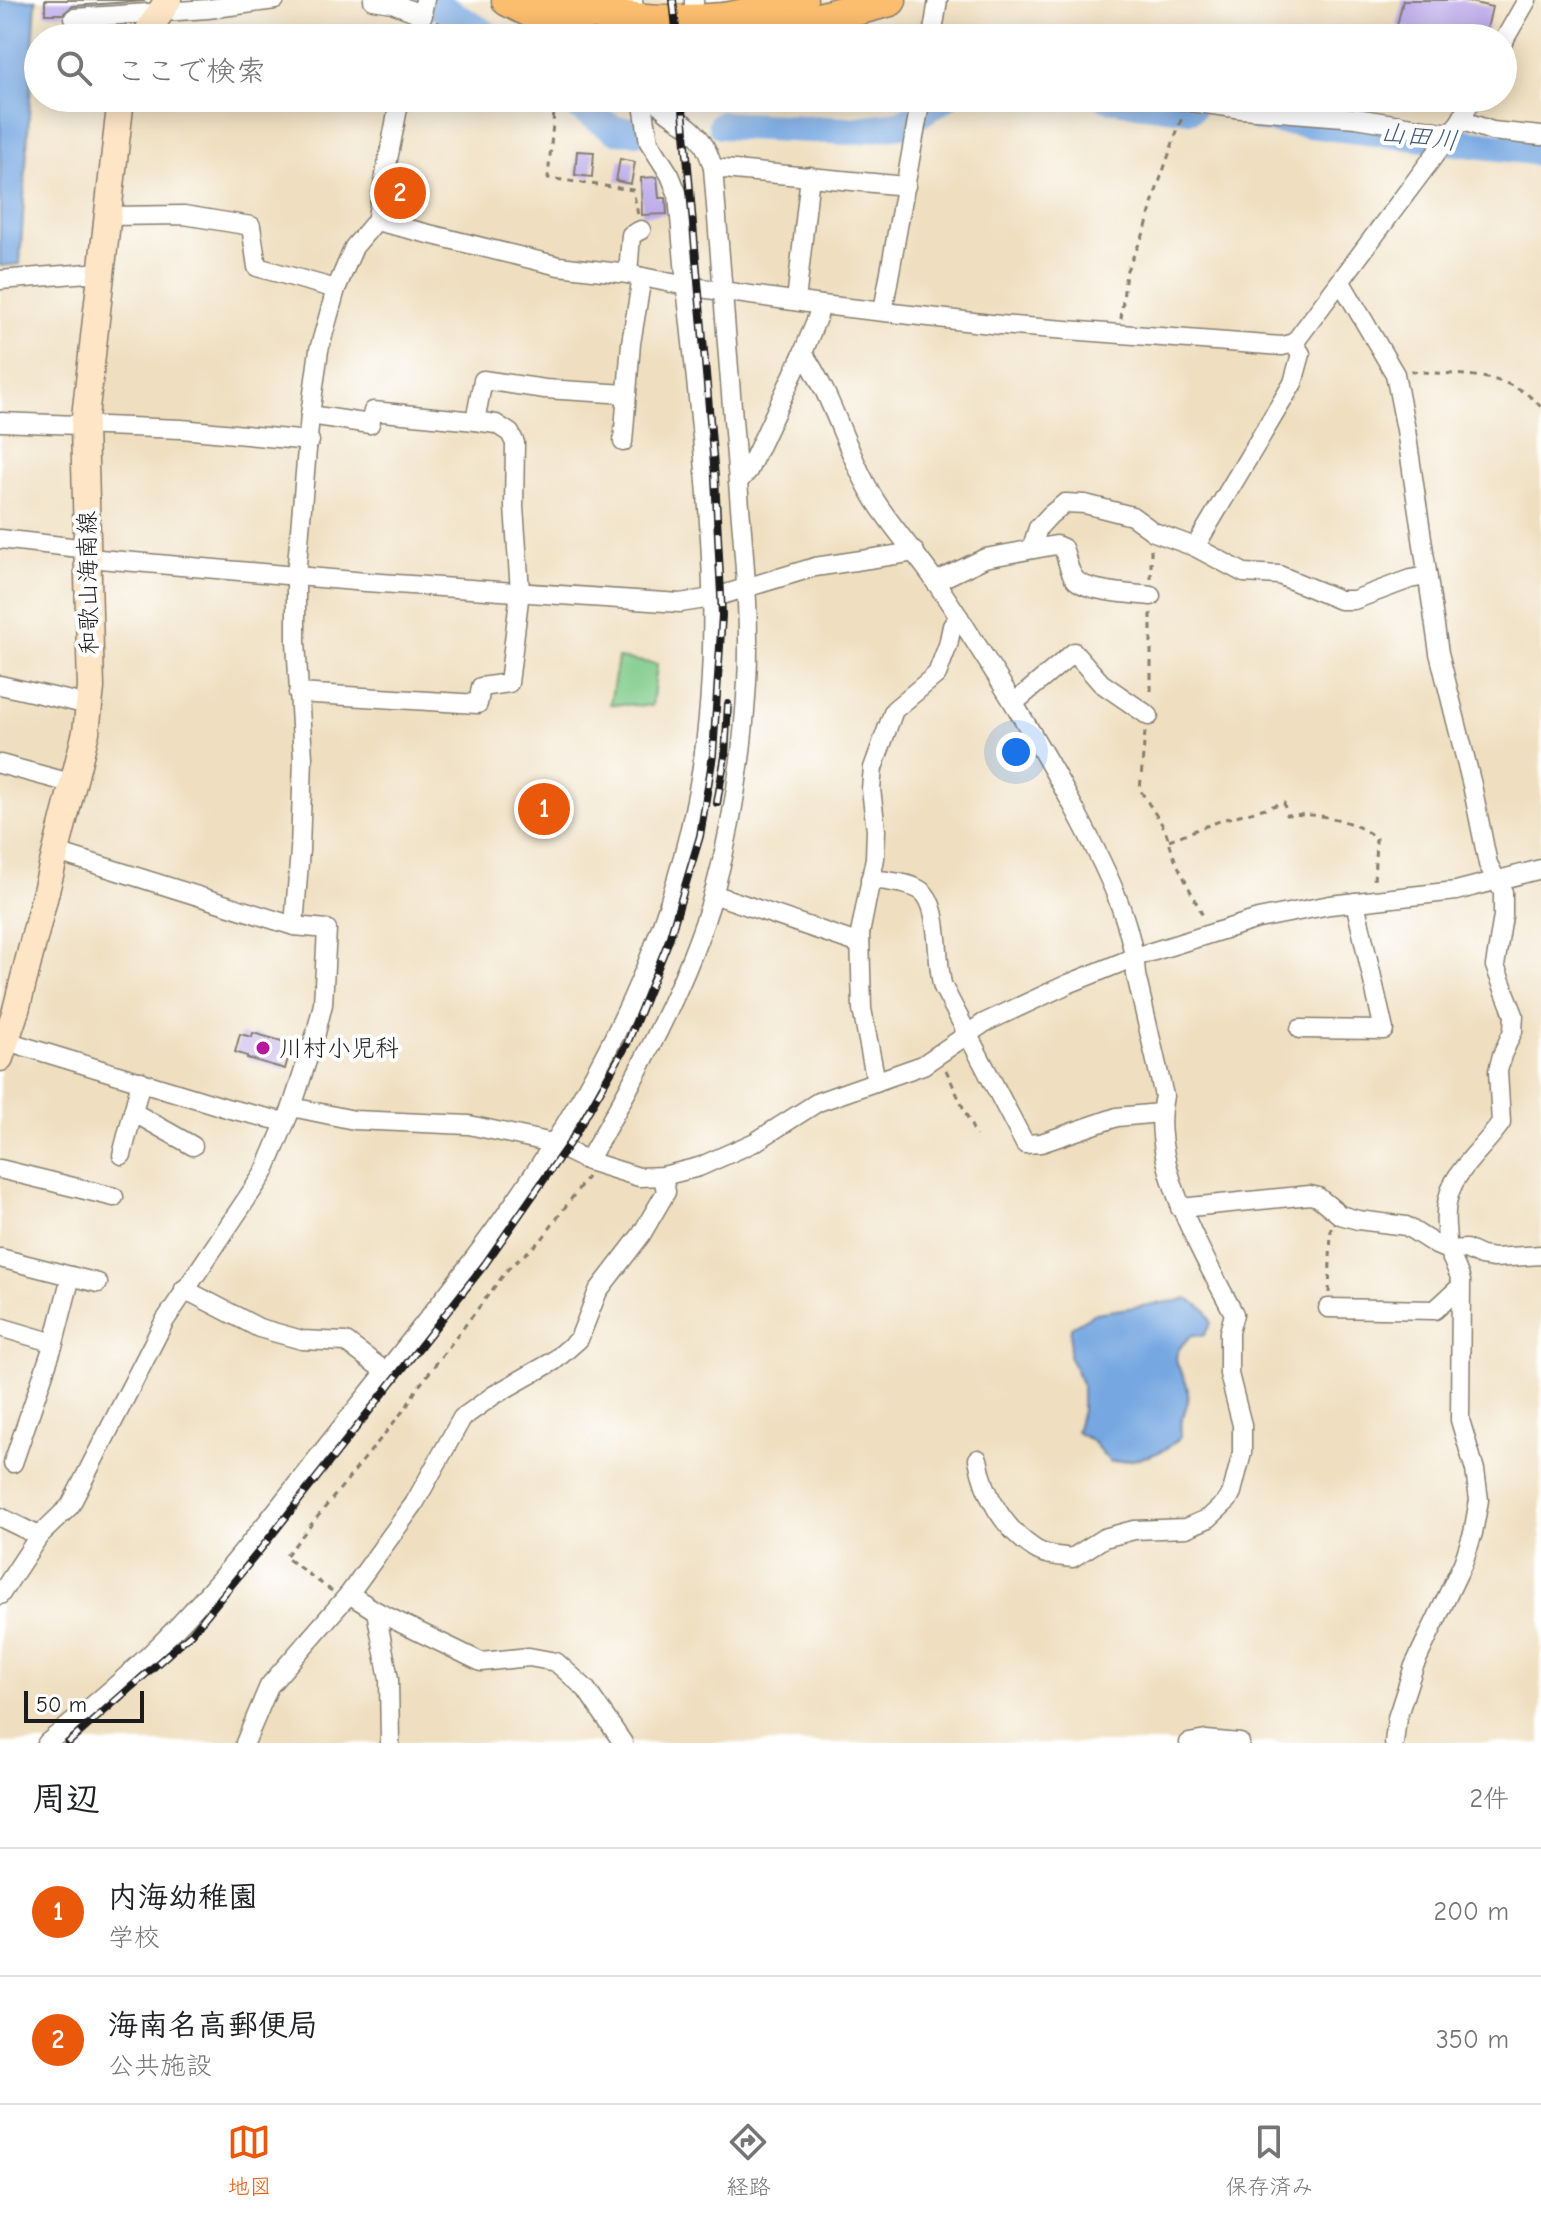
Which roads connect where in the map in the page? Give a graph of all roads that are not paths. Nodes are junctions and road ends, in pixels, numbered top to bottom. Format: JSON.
{"nodes":[{"id":1,"x":275,"y":0,"type":"edge"},
{"id":2,"x":373,"y":0,"type":"edge"},
{"id":3,"x":508,"y":0,"type":"edge"},
{"id":4,"x":552,"y":0,"type":"edge"},
{"id":5,"x":801,"y":0,"type":"edge"},
{"id":6,"x":890,"y":0,"type":"edge"},
{"id":7,"x":938,"y":0,"type":"edge"},
{"id":8,"x":1527,"y":0,"type":"edge"},
{"id":9,"x":163,"y":7,"type":"edge"},
{"id":10,"x":424,"y":8,"type":"edge"},
{"id":11,"x":694,"y":10,"type":"edge"},
{"id":12,"x":74,"y":18,"type":"dead end"},
{"id":13,"x":631,"y":24,"type":"edge"},
{"id":14,"x":800,"y":24,"type":"edge"},
{"id":15,"x":934,"y":24,"type":"edge"},
{"id":16,"x":1513,"y":24,"type":"edge"},
{"id":17,"x":120,"y":112,"type":"edge"},
{"id":18,"x":397,"y":112,"type":"edge"},
{"id":19,"x":644,"y":112,"type":"edge"},
{"id":20,"x":668,"y":112,"type":"edge"},
{"id":21,"x":919,"y":112,"type":"edge"},
{"id":22,"x":1289,"y":112,"type":"edge"},
{"id":23,"x":1463,"y":112,"type":"edge"},
{"id":24,"x":1449,"y":134,"type":"junction"},
{"id":25,"x":1541,"y":136,"type":"edge"},
{"id":26,"x":713,"y":168,"type":"junction"},
{"id":27,"x":810,"y":176,"type":"junction"},
{"id":28,"x":906,"y":186,"type":"junction"},
{"id":29,"x":109,"y":216,"type":"junction"},
{"id":30,"x":376,"y":221,"type":"junction"},
{"id":31,"x":641,"y":230,"type":"road end"},
{"id":32,"x":101,"y":272,"type":"junction"},
{"id":33,"x":635,"y":275,"type":"junction"},
{"id":34,"x":0,"y":280,"type":"edge"},
{"id":35,"x":1341,"y":282,"type":"junction"},
{"id":36,"x":686,"y":286,"type":"junction"},
{"id":37,"x":336,"y":289,"type":"junction"},
{"id":38,"x":721,"y":290,"type":"junction"},
{"id":39,"x":796,"y":301,"type":"junction"},
{"id":40,"x":822,"y":305,"type":"junction"},
{"id":41,"x":883,"y":311,"type":"junction"},
{"id":42,"x":1294,"y":343,"type":"junction"},
{"id":43,"x":803,"y":353,"type":"junction"},
{"id":44,"x":627,"y":394,"type":"junction"},
{"id":45,"x":310,"y":415,"type":"junction"},
{"id":46,"x":475,"y":421,"type":"junction"},
{"id":47,"x":0,"y":422,"type":"edge"},
{"id":48,"x":84,"y":426,"type":"junction"},
{"id":49,"x":310,"y":441,"type":"junction"},
{"id":50,"x":623,"y":442,"type":"dead end"},
{"id":51,"x":738,"y":482,"type":"junction"},
{"id":52,"x":0,"y":539,"type":"edge"},
{"id":53,"x":1032,"y":547,"type":"junction"},
{"id":54,"x":1195,"y":547,"type":"junction"},
{"id":55,"x":915,"y":552,"type":"junction"},
{"id":56,"x":88,"y":553,"type":"junction"},
{"id":57,"x":296,"y":576,"type":"junction"},
{"id":58,"x":1427,"y":576,"type":"junction"},
{"id":59,"x":935,"y":582,"type":"junction"},
{"id":60,"x":745,"y":587,"type":"junction"},
{"id":61,"x":520,"y":591,"type":"junction"},
{"id":62,"x":1151,"y":596,"type":"road end"},
{"id":63,"x":712,"y":598,"type":"junction"},
{"id":64,"x":959,"y":617,"type":"junction"},
{"id":65,"x":0,"y":685,"type":"edge"},
{"id":66,"x":298,"y":693,"type":"junction"},
{"id":67,"x":1014,"y":703,"type":"junction"},
{"id":68,"x":89,"y":705,"type":"junction"},
{"id":69,"x":1149,"y":716,"type":"road end"},
{"id":70,"x":0,"y":764,"type":"edge"},
{"id":71,"x":74,"y":784,"type":"junction"},
{"id":72,"x":57,"y":852,"type":"junction"},
{"id":73,"x":1541,"y":869,"type":"edge"},
{"id":74,"x":870,"y":879,"type":"junction"},
{"id":75,"x":1497,"y":881,"type":"junction"},
{"id":76,"x":713,"y":894,"type":"junction"},
{"id":77,"x":1365,"y":901,"type":"junction"},
{"id":78,"x":294,"y":926,"type":"junction"},
{"id":79,"x":860,"y":944,"type":"junction"},
{"id":80,"x":1135,"y":957,"type":"junction"},
{"id":81,"x":8,"y":1008,"type":"edge"},
{"id":82,"x":1300,"y":1029,"type":"dead end"},
{"id":83,"x":969,"y":1034,"type":"junction"},
{"id":84,"x":2,"y":1046,"type":"edge"},
{"id":85,"x":141,"y":1081,"type":"junction"},
{"id":86,"x":876,"y":1082,"type":"junction"},
{"id":87,"x":133,"y":1112,"type":"junction"},
{"id":88,"x":1160,"y":1113,"type":"junction"},
{"id":89,"x":289,"y":1114,"type":"junction"},
{"id":90,"x":193,"y":1146,"type":"dead end"},
{"id":91,"x":555,"y":1146,"type":"junction"},
{"id":92,"x":122,"y":1155,"type":"dead end"},
{"id":93,"x":592,"y":1162,"type":"junction"},
{"id":94,"x":0,"y":1169,"type":"edge"},
{"id":95,"x":663,"y":1176,"type":"junction"},
{"id":96,"x":114,"y":1197,"type":"dead end"},
{"id":97,"x":1180,"y":1208,"type":"junction"},
{"id":98,"x":1448,"y":1250,"type":"junction"},
{"id":99,"x":1541,"y":1255,"type":"edge"},
{"id":100,"x":0,"y":1258,"type":"edge"},
{"id":101,"x":71,"y":1276,"type":"junction"},
{"id":102,"x":98,"y":1283,"type":"dead end"},
{"id":103,"x":1460,"y":1287,"type":"junction"},
{"id":104,"x":184,"y":1289,"type":"junction"},
{"id":105,"x":1328,"y":1308,"type":"road end"},
{"id":106,"x":0,"y":1327,"type":"edge"},
{"id":107,"x":54,"y":1343,"type":"junction"},
{"id":108,"x":386,"y":1372,"type":"junction"},
{"id":109,"x":978,"y":1459,"type":"dead end"},
{"id":110,"x":13,"y":1463,"type":"dead end"},
{"id":111,"x":0,"y":1517,"type":"edge"},
{"id":112,"x":39,"y":1536,"type":"junction"},
{"id":113,"x":0,"y":1595,"type":"edge"},
{"id":114,"x":346,"y":1597,"type":"junction"},
{"id":115,"x":376,"y":1611,"type":"junction"},
{"id":116,"x":47,"y":1743,"type":"edge"},
{"id":117,"x":245,"y":1743,"type":"edge"},
{"id":118,"x":390,"y":1743,"type":"edge"},
{"id":119,"x":623,"y":1743,"type":"edge"},
{"id":120,"x":1189,"y":1743,"type":"edge"},
{"id":121,"x":1240,"y":1743,"type":"edge"},
{"id":122,"x":1394,"y":1743,"type":"edge"}],
"edges":[{"from":1,"to":9,"type":"street"},
{"from":2,"to":10,"type":"street"},
{"from":3,"to":13,"type":"highway"},
{"from":4,"to":13,"type":"highway"},
{"from":5,"to":11,"type":"highway"},
{"from":6,"to":14,"type":"highway"},
{"from":7,"to":15,"type":"street"},
{"from":8,"to":16,"type":"street"},
{"from":9,"to":12,"type":"street"},
{"from":11,"to":13,"type":"highway"},
{"from":17,"to":29,"type":"main road","name":"和歌山海南線"},
{"from":18,"to":30,"type":"street"},
{"from":19,"to":36,"type":"street"},
{"from":20,"to":26,"type":"street"},
{"from":21,"to":28,"type":"street"},
{"from":22,"to":24,"type":"street"},
{"from":23,"to":24,"type":"street"},
{"from":24,"to":25,"type":"street"},
{"from":24,"to":35,"type":"street"},
{"from":26,"to":27,"type":"street"},
{"from":26,"to":38,"type":"street"},
{"from":27,"to":28,"type":"street"},
{"from":27,"to":39,"type":"street"},
{"from":28,"to":41,"type":"street"},
{"from":29,"to":32,"type":"main road","name":"和歌山海南線"},
{"from":29,"to":37,"type":"street"},
{"from":30,"to":33,"type":"street"},
{"from":30,"to":37,"type":"street"},
{"from":31,"to":33,"type":"street"},
{"from":32,"to":34,"type":"street"},
{"from":32,"to":48,"type":"main road","name":"和歌山海南線"},
{"from":33,"to":36,"type":"street"},
{"from":33,"to":44,"type":"street"},
{"from":35,"to":42,"type":"street"},
{"from":35,"to":58,"type":"street"},
{"from":36,"to":38,"type":"street"},
{"from":36,"to":63,"type":"street"},
{"from":37,"to":45,"type":"street"},
{"from":38,"to":39,"type":"street"},
{"from":38,"to":51,"type":"street"},
{"from":39,"to":40,"type":"street"},
{"from":40,"to":41,"type":"street"},
{"from":40,"to":43,"type":"street"},
{"from":41,"to":42,"type":"street"},
{"from":42,"to":54,"type":"street"},
{"from":43,"to":51,"type":"street"},
{"from":43,"to":55,"type":"street"},
{"from":44,"to":46,"type":"street"},
{"from":44,"to":50,"type":"street"},
{"from":45,"to":46,"type":"street"},
{"from":45,"to":49,"type":"street"},
{"from":46,"to":61,"type":"street"},
{"from":47,"to":48,"type":"street"},
{"from":48,"to":49,"type":"street"},
{"from":48,"to":56,"type":"main road","name":"和歌山海南線"},
{"from":49,"to":57,"type":"street"},
{"from":51,"to":60,"type":"street"},
{"from":52,"to":56,"type":"street"},
{"from":53,"to":54,"type":"street"},
{"from":53,"to":59,"type":"street"},
{"from":53,"to":62,"type":"street"},
{"from":54,"to":58,"type":"street"},
{"from":55,"to":59,"type":"street"},
{"from":55,"to":60,"type":"street"},
{"from":56,"to":57,"type":"street"},
{"from":56,"to":68,"type":"main road","name":"和歌山海南線"},
{"from":57,"to":61,"type":"street"},
{"from":57,"to":66,"type":"street"},
{"from":58,"to":75,"type":"street"},
{"from":59,"to":64,"type":"street"},
{"from":60,"to":63,"type":"street"},
{"from":60,"to":76,"type":"street"},
{"from":61,"to":63,"type":"street"},
{"from":61,"to":66,"type":"street"},
{"from":63,"to":91,"type":"street"},
{"from":64,"to":67,"type":"street"},
{"from":64,"to":74,"type":"street"},
{"from":65,"to":68,"type":"street"},
{"from":66,"to":78,"type":"street"},
{"from":67,"to":69,"type":"street"},
{"from":67,"to":80,"type":"street"},
{"from":68,"to":71,"type":"main road","name":"和歌山海南線"},
{"from":70,"to":71,"type":"street"},
{"from":71,"to":72,"type":"main road","name":"和歌山海南線"},
{"from":72,"to":78,"type":"street"},
{"from":72,"to":81,"type":"main road","name":"和歌山海南線"},
{"from":73,"to":75,"type":"street"},
{"from":74,"to":79,"type":"street"},
{"from":74,"to":83,"type":"street"},
{"from":75,"to":77,"type":"street"},
{"from":75,"to":98,"type":"street"},
{"from":76,"to":79,"type":"street"},
{"from":76,"to":93,"type":"street"},
{"from":77,"to":80,"type":"street"},
{"from":77,"to":82,"type":"street"},
{"from":78,"to":89,"type":"street"},
{"from":79,"to":86,"type":"street"},
{"from":80,"to":83,"type":"street"},
{"from":80,"to":88,"type":"street"},
{"from":81,"to":84,"type":"main road","name":"和歌山海南線"},
{"from":83,"to":86,"type":"street"},
{"from":83,"to":88,"type":"street"},
{"from":84,"to":85,"type":"street"},
{"from":85,"to":87,"type":"street"},
{"from":85,"to":89,"type":"street"},
{"from":86,"to":95,"type":"street"},
{"from":87,"to":90,"type":"street"},
{"from":87,"to":92,"type":"street"},
{"from":88,"to":97,"type":"street"},
{"from":89,"to":91,"type":"street"},
{"from":89,"to":104,"type":"street"},
{"from":91,"to":93,"type":"street"},
{"from":91,"to":108,"type":"street"},
{"from":93,"to":95,"type":"street"},
{"from":94,"to":96,"type":"street"},
{"from":95,"to":114,"type":"street"},
{"from":97,"to":98,"type":"street"},
{"from":97,"to":109,"type":"street"},
{"from":98,"to":99,"type":"street"},
{"from":98,"to":103,"type":"street"},
{"from":100,"to":101,"type":"street"},
{"from":101,"to":102,"type":"street"},
{"from":101,"to":107,"type":"street"},
{"from":103,"to":105,"type":"street"},
{"from":103,"to":122,"type":"street"},
{"from":104,"to":108,"type":"street"},
{"from":104,"to":112,"type":"street"},
{"from":106,"to":107,"type":"street"},
{"from":107,"to":110,"type":"street"},
{"from":108,"to":116,"type":"street"},
{"from":111,"to":112,"type":"street"},
{"from":112,"to":113,"type":"street"},
{"from":114,"to":115,"type":"street"},
{"from":114,"to":117,"type":"street"},
{"from":115,"to":118,"type":"street"},
{"from":115,"to":119,"type":"street"},
{"from":120,"to":121,"type":"street"}]}
